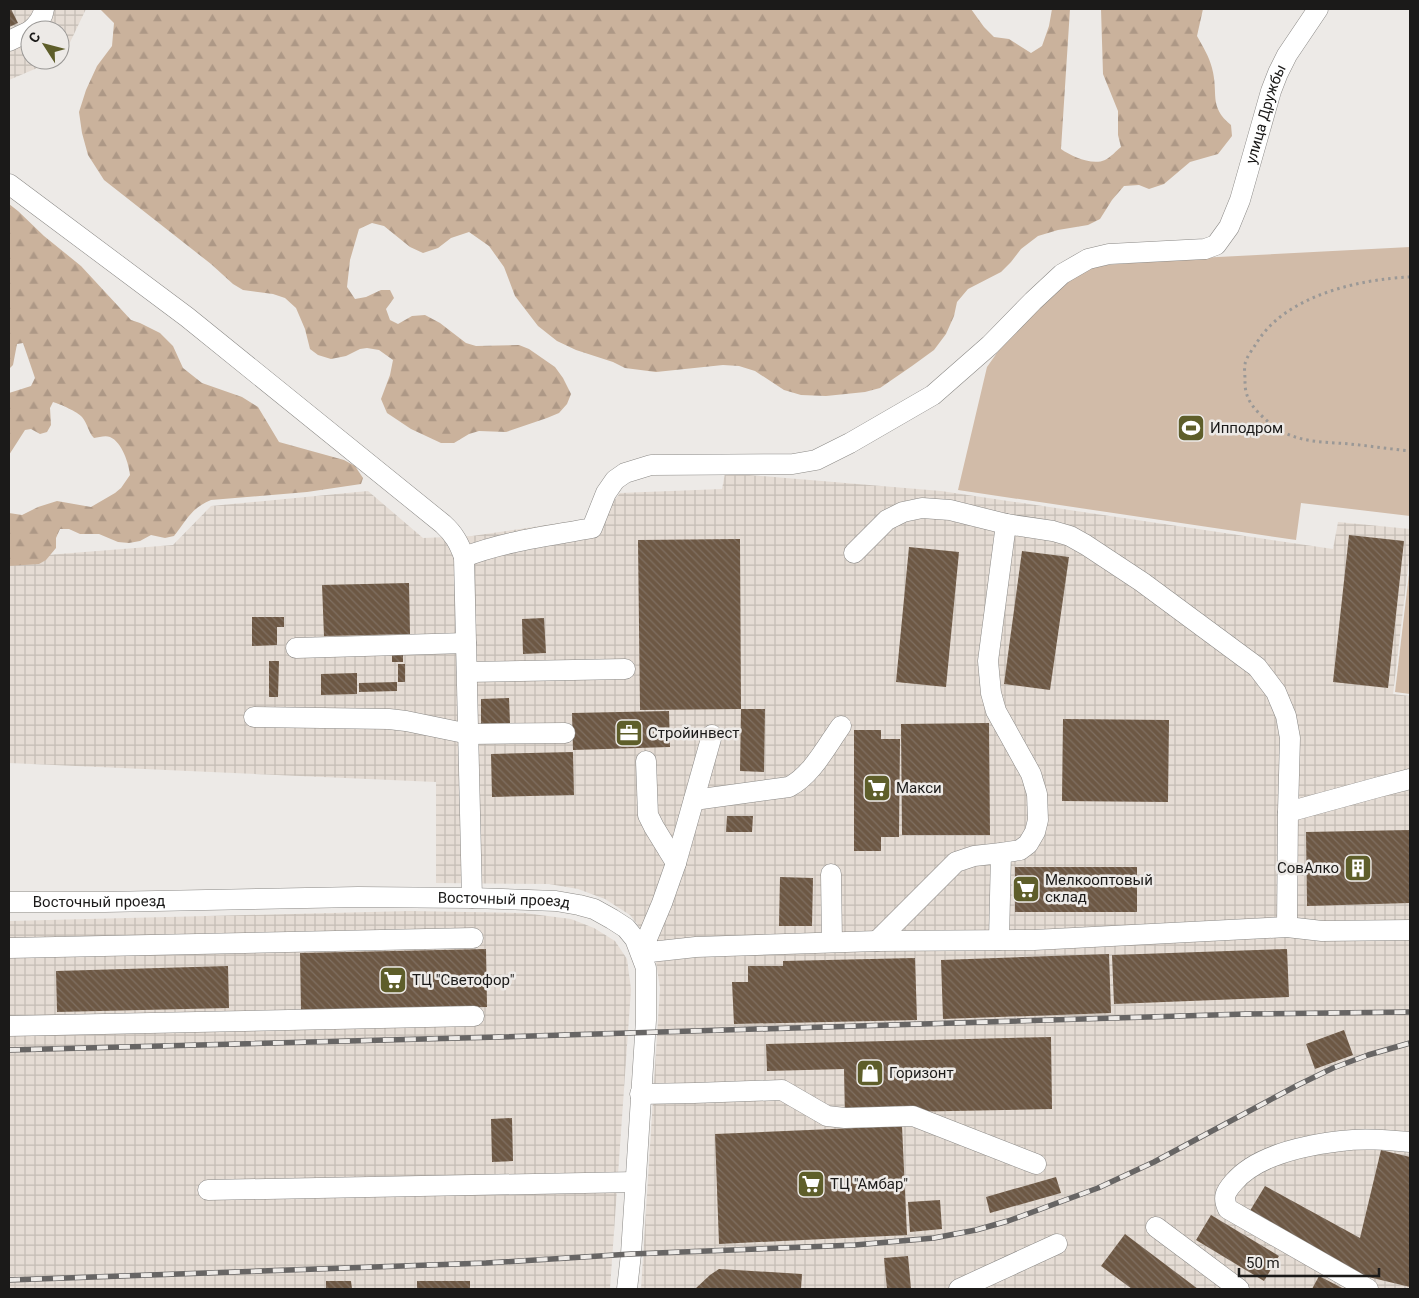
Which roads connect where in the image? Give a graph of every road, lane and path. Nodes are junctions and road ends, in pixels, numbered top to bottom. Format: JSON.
{"nodes":[{"id":1,"x":1318,"y":9,"type":"edge"},
{"id":2,"x":20,"y":36,"type":"edge"},
{"id":3,"x":9,"y":42,"type":"edge"},
{"id":4,"x":9,"y":184,"type":"edge"},
{"id":5,"x":1410,"y":278,"type":"edge"},
{"id":6,"x":1410,"y":451,"type":"edge"},
{"id":7,"x":1006,"y":524,"type":"junction"},
{"id":8,"x":854,"y":553,"type":"dead end"},
{"id":9,"x":464,"y":557,"type":"junction"},
{"id":10,"x":466,"y":643,"type":"junction"},
{"id":11,"x":296,"y":648,"type":"dead end"},
{"id":12,"x":625,"y":669,"type":"dead end"},
{"id":13,"x":467,"y":672,"type":"junction"},
{"id":14,"x":254,"y":717,"type":"dead end"},
{"id":15,"x":841,"y":726,"type":"dead end"},
{"id":16,"x":565,"y":733,"type":"dead end"},
{"id":17,"x":468,"y":734,"type":"junction"},
{"id":18,"x":712,"y":735,"type":"dead end"},
{"id":19,"x":646,"y":761,"type":"dead end"},
{"id":20,"x":1410,"y":779,"type":"edge"},
{"id":21,"x":694,"y":800,"type":"junction"},
{"id":22,"x":1288,"y":812,"type":"junction"},
{"id":23,"x":1001,"y":853,"type":"junction"},
{"id":24,"x":676,"y":863,"type":"junction"},
{"id":25,"x":831,"y":874,"type":"dead end"},
{"id":26,"x":472,"y":898,"type":"junction"},
{"id":27,"x":9,"y":902,"type":"edge"},
{"id":28,"x":1286,"y":927,"type":"junction"},
{"id":29,"x":1410,"y":930,"type":"edge"},
{"id":30,"x":473,"y":938,"type":"dead end"},
{"id":31,"x":877,"y":940,"type":"junction"},
{"id":32,"x":999,"y":940,"type":"junction"},
{"id":33,"x":832,"y":942,"type":"junction"},
{"id":34,"x":9,"y":948,"type":"edge"},
{"id":35,"x":641,"y":952,"type":"junction"},
{"id":36,"x":474,"y":1016,"type":"dead end"},
{"id":37,"x":9,"y":1026,"type":"edge"},
{"id":38,"x":640,"y":1094,"type":"junction"},
{"id":39,"x":1410,"y":1142,"type":"edge"},
{"id":40,"x":1036,"y":1164,"type":"dead end"},
{"id":41,"x":635,"y":1182,"type":"junction"},
{"id":42,"x":208,"y":1190,"type":"dead end"},
{"id":43,"x":1156,"y":1227,"type":"dead end"},
{"id":44,"x":1057,"y":1244,"type":"dead end"},
{"id":45,"x":627,"y":1289,"type":"edge"},
{"id":46,"x":960,"y":1289,"type":"edge"},
{"id":47,"x":1240,"y":1289,"type":"edge"},
{"id":48,"x":1368,"y":1289,"type":"edge"}],
"edges":[{"from":1,"to":9,"type":"street","name":"улица Дружбы"},
{"from":2,"to":3,"type":"street"},
{"from":4,"to":9,"type":"street"},
{"from":5,"to":6,"type":"path"},
{"from":7,"to":8,"type":"street"},
{"from":7,"to":22,"type":"street"},
{"from":7,"to":23,"type":"street"},
{"from":9,"to":10,"type":"street"},
{"from":10,"to":11,"type":"street"},
{"from":10,"to":13,"type":"street"},
{"from":12,"to":13,"type":"street"},
{"from":13,"to":17,"type":"street"},
{"from":14,"to":17,"type":"street"},
{"from":15,"to":21,"type":"street"},
{"from":16,"to":17,"type":"street"},
{"from":17,"to":26,"type":"street"},
{"from":18,"to":21,"type":"street"},
{"from":19,"to":24,"type":"street"},
{"from":20,"to":22,"type":"street"},
{"from":21,"to":24,"type":"street"},
{"from":22,"to":28,"type":"street"},
{"from":23,"to":31,"type":"street"},
{"from":23,"to":32,"type":"street"},
{"from":24,"to":35,"type":"street"},
{"from":25,"to":33,"type":"street"},
{"from":26,"to":27,"type":"street","name":"Восточный проезд"},
{"from":26,"to":35,"type":"street","name":"Восточный проезд"},
{"from":28,"to":29,"type":"street"},
{"from":28,"to":32,"type":"street"},
{"from":30,"to":34,"type":"street"},
{"from":31,"to":32,"type":"street"},
{"from":31,"to":33,"type":"street"},
{"from":33,"to":35,"type":"street"},
{"from":35,"to":38,"type":"street","name":"Восточный проезд"},
{"from":36,"to":37,"type":"street"},
{"from":38,"to":40,"type":"street"},
{"from":38,"to":41,"type":"street","name":"Восточный проезд"},
{"from":39,"to":48,"type":"street"},
{"from":41,"to":42,"type":"street"},
{"from":41,"to":45,"type":"street","name":"Восточный проезд"},
{"from":43,"to":47,"type":"street"},
{"from":44,"to":46,"type":"street"}]}
